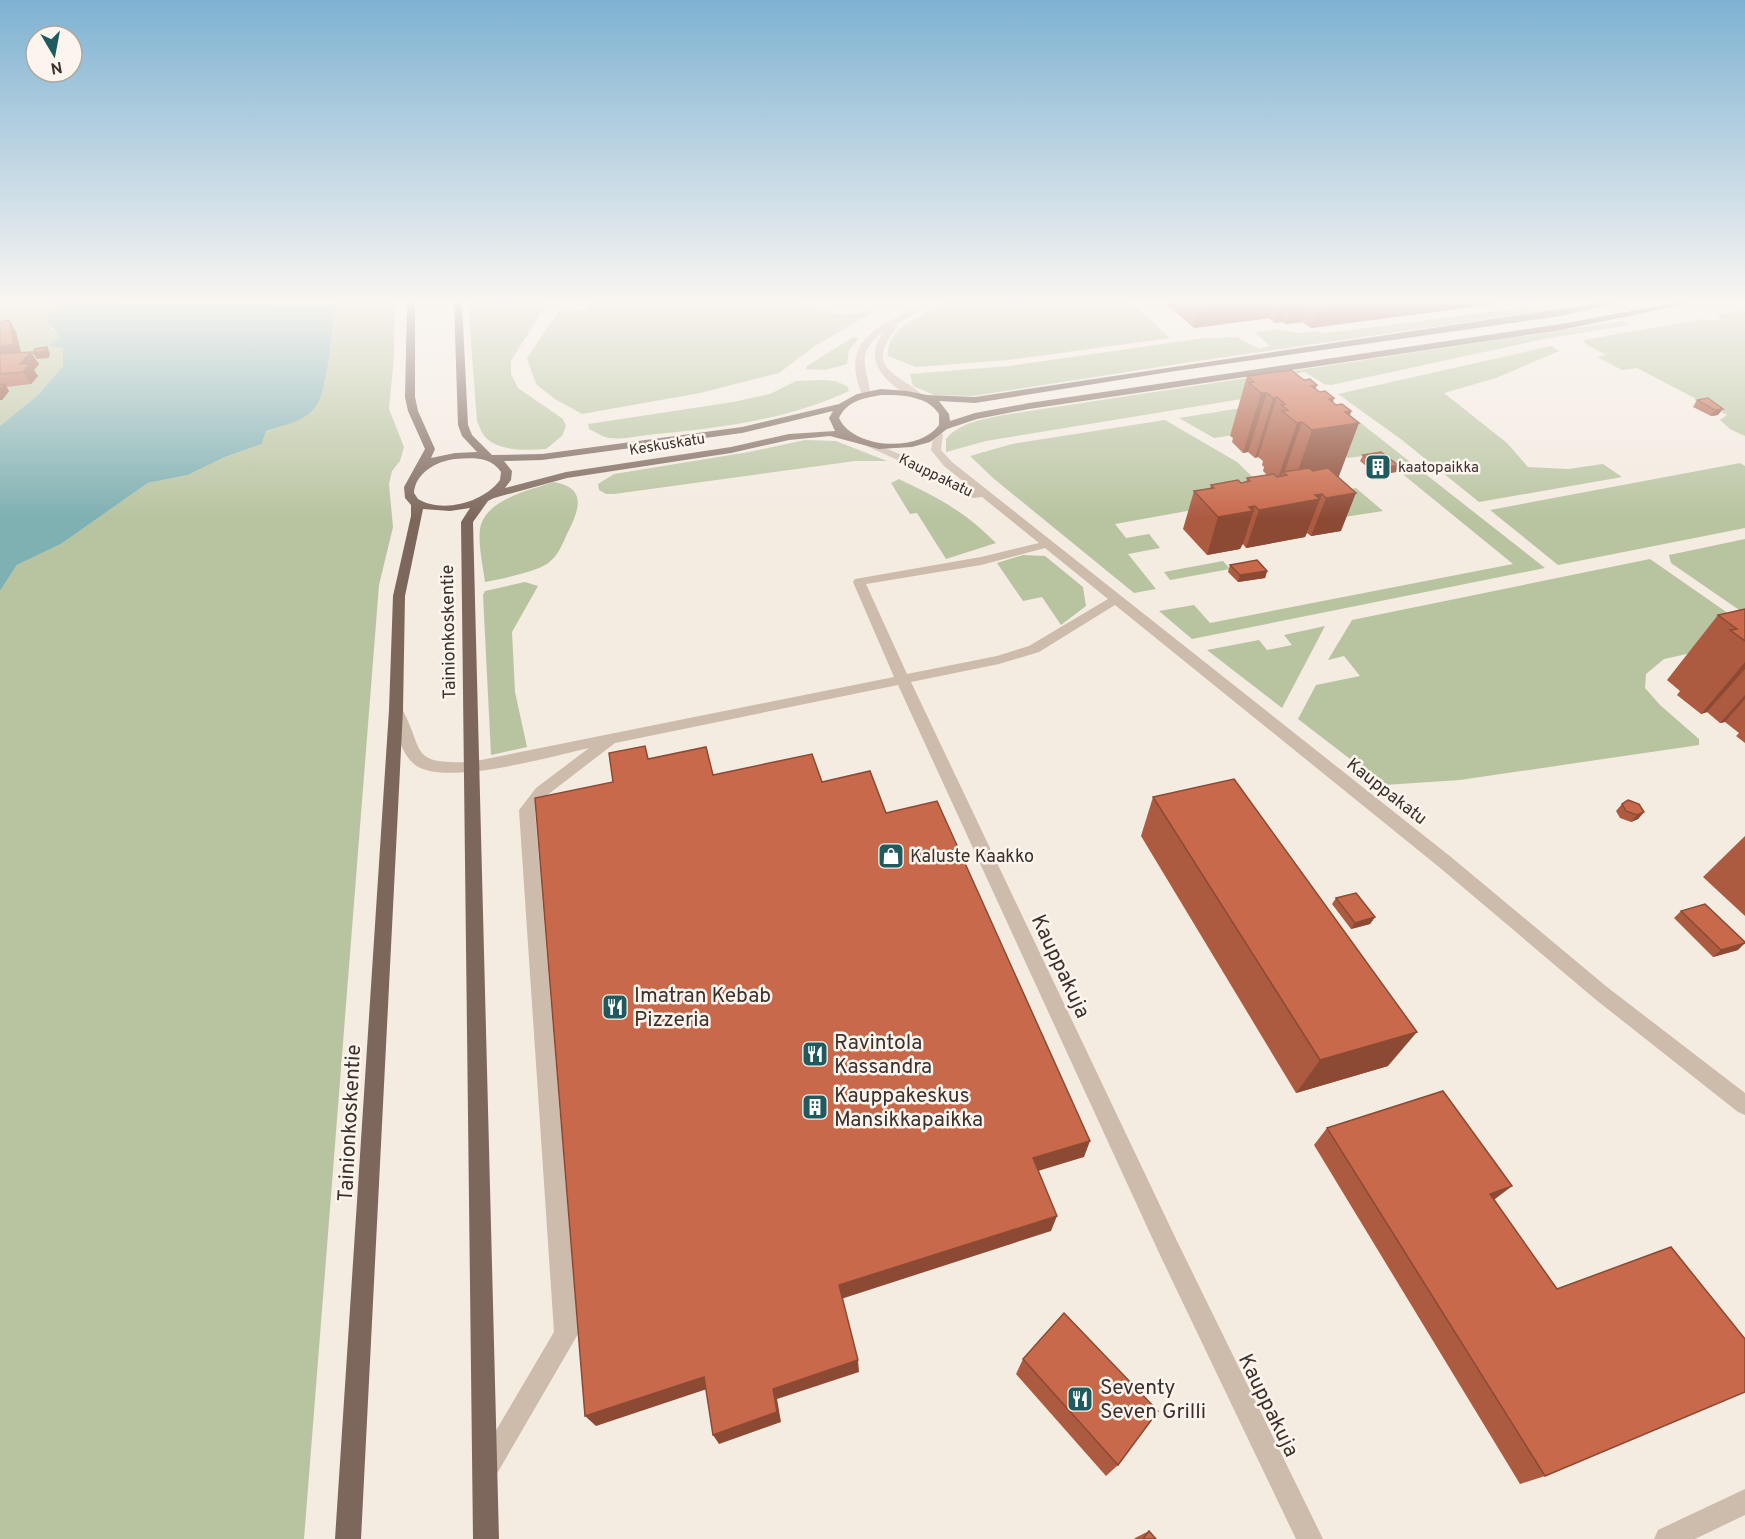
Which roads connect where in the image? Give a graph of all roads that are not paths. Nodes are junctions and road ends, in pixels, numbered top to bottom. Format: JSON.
{"nodes":[{"id":1,"x":410,"y":375,"type":"edge"},
{"id":2,"x":461,"y":375,"type":"edge"},
{"id":3,"x":862,"y":375,"type":"edge"},
{"id":4,"x":889,"y":375,"type":"edge"},
{"id":5,"x":1133,"y":375,"type":"edge"},
{"id":6,"x":1239,"y":375,"type":"edge"},
{"id":7,"x":866,"y":394,"type":"junction"},
{"id":8,"x":923,"y":398,"type":"junction"},
{"id":9,"x":841,"y":406,"type":"junction"},
{"id":10,"x":941,"y":430,"type":"junction"},
{"id":11,"x":847,"y":436,"type":"junction"},
{"id":12,"x":867,"y":444,"type":"junction"},
{"id":13,"x":490,"y":457,"type":"junction"},
{"id":14,"x":420,"y":471,"type":"junction"},
{"id":15,"x":488,"y":499,"type":"junction"},
{"id":16,"x":417,"y":503,"type":"junction"},
{"id":17,"x":1004,"y":510,"type":"junction"},
{"id":18,"x":1047,"y":544,"type":"junction"},
{"id":19,"x":1116,"y":599,"type":"junction"},
{"id":20,"x":903,"y":681,"type":"junction"},
{"id":21,"x":396,"y":710,"type":"junction"},
{"id":22,"x":609,"y":741,"type":"junction"},
{"id":23,"x":471,"y":767,"type":"junction"},
{"id":24,"x":1745,"y":1105,"type":"edge"},
{"id":25,"x":485,"y":1470,"type":"junction"},
{"id":26,"x":1745,"y":1502,"type":"edge"},
{"id":27,"x":348,"y":1539,"type":"edge"},
{"id":28,"x":486,"y":1539,"type":"edge"},
{"id":29,"x":1310,"y":1539,"type":"edge"},
{"id":30,"x":1667,"y":1539,"type":"edge"}],
"edges":[{"from":1,"to":14,"type":"main road"},
{"from":2,"to":13,"type":"main road"},
{"from":3,"to":7,"type":"street"},
{"from":4,"to":8,"type":"street"},
{"from":5,"to":8,"type":"main road"},
{"from":6,"to":10,"type":"main road"},
{"from":7,"to":8,"type":"main road"},
{"from":7,"to":9,"type":"main road","name":"Keskuskatu"},
{"from":8,"to":10,"type":"main road"},
{"from":9,"to":11,"type":"main road"},
{"from":9,"to":13,"type":"main road","name":"Keskuskatu"},
{"from":10,"to":12,"type":"main road","name":"Keskuskatu"},
{"from":10,"to":17,"type":"street","name":"Kauppakatu"},
{"from":11,"to":12,"type":"main road","name":"Keskuskatu"},
{"from":11,"to":15,"type":"main road","name":"Keskuskatu"},
{"from":12,"to":17,"type":"street","name":"Kauppakatu"},
{"from":13,"to":14,"type":"main road","name":"Keskuskatu"},
{"from":13,"to":15,"type":"main road","name":"Tainionkoskentie"},
{"from":14,"to":16,"type":"main road","name":"Tainionkoskentie"},
{"from":15,"to":16,"type":"main road","name":"Keskuskatu"},
{"from":15,"to":23,"type":"main road","name":"Tainionkoskentie"},
{"from":16,"to":21,"type":"main road","name":"Tainionkoskentie"},
{"from":17,"to":18,"type":"street","name":"Kauppakatu"},
{"from":18,"to":19,"type":"street","name":"Kauppakatu"},
{"from":18,"to":20,"type":"street","name":"Kauppakuja"},
{"from":19,"to":20,"type":"street","name":"Tainionkoskentie"},
{"from":19,"to":24,"type":"street","name":"Kauppakatu"},
{"from":20,"to":22,"type":"street","name":"Tainionkoskentie"},
{"from":20,"to":29,"type":"street","name":"Kauppakuja"},
{"from":21,"to":23,"type":"street","name":"Tainionkoskentie"},
{"from":21,"to":27,"type":"main road","name":"Tainionkoskentie"},
{"from":22,"to":23,"type":"street","name":"Tainionkoskentie"},
{"from":22,"to":25,"type":"street"},
{"from":23,"to":25,"type":"main road","name":"Tainionkoskentie"},
{"from":25,"to":28,"type":"main road","name":"Tainionkoskentie"},
{"from":26,"to":30,"type":"street"}]}
